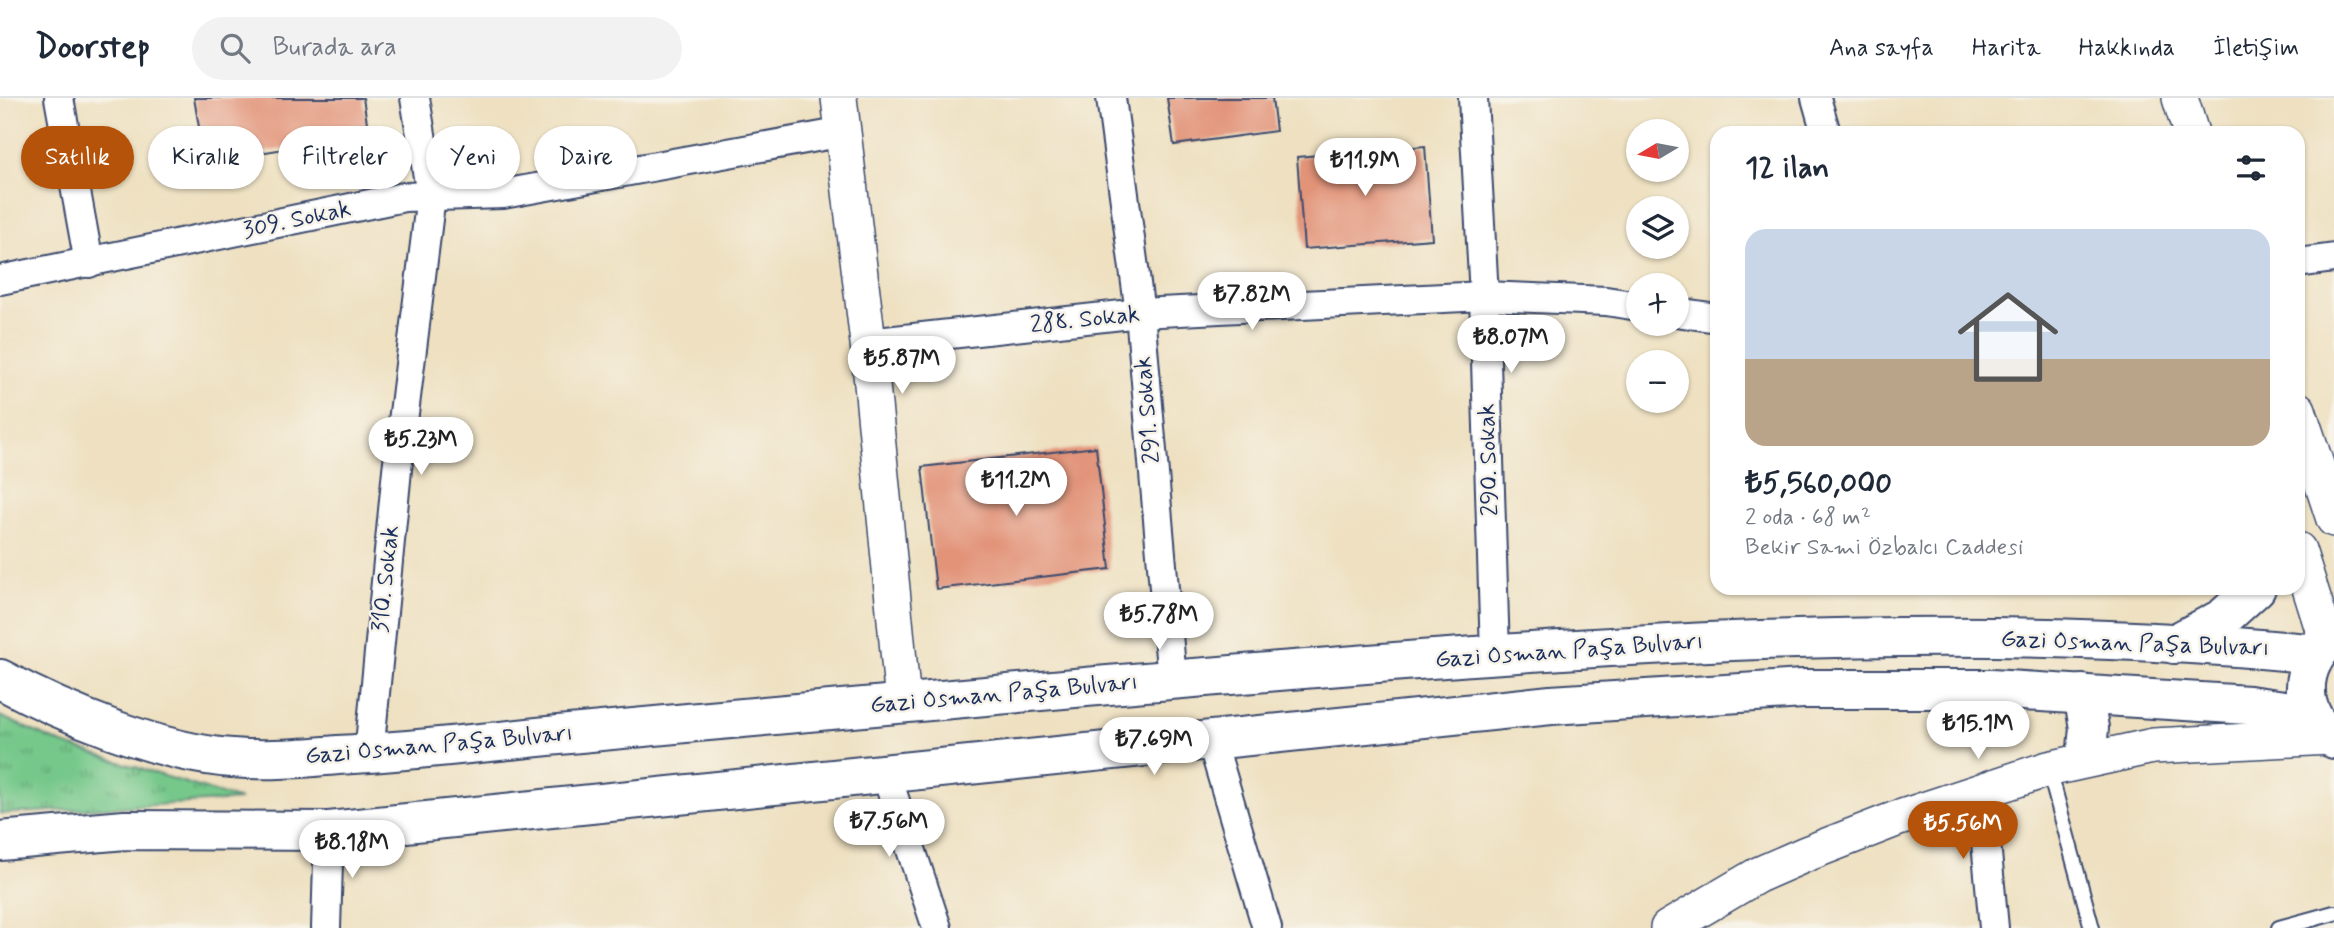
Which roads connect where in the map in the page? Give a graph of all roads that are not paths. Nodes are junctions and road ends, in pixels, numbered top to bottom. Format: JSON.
{"nodes":[{"id":1,"x":59,"y":98,"type":"edge"},
{"id":2,"x":415,"y":98,"type":"edge"},
{"id":3,"x":839,"y":98,"type":"edge"},
{"id":4,"x":1111,"y":98,"type":"edge"},
{"id":5,"x":1473,"y":98,"type":"edge"},
{"id":6,"x":1816,"y":98,"type":"edge"},
{"id":7,"x":2180,"y":98,"type":"edge"},
{"id":8,"x":1824,"y":126,"type":"edge"},
{"id":9,"x":2189,"y":126,"type":"edge"},
{"id":10,"x":844,"y":132,"type":"junction"},
{"id":11,"x":431,"y":195,"type":"junction"},
{"id":12,"x":2334,"y":258,"type":"edge"},
{"id":13,"x":89,"y":263,"type":"junction"},
{"id":14,"x":2305,"y":263,"type":"edge"},
{"id":15,"x":0,"y":280,"type":"edge"},
{"id":16,"x":1484,"y":296,"type":"junction"},
{"id":17,"x":1626,"y":304,"type":"edge"},
{"id":18,"x":1140,"y":313,"type":"junction"},
{"id":19,"x":1689,"y":314,"type":"edge"},
{"id":20,"x":1710,"y":317,"type":"edge"},
{"id":21,"x":868,"y":342,"type":"junction"},
{"id":22,"x":2305,"y":431,"type":"edge"},
{"id":23,"x":2334,"y":519,"type":"edge"},
{"id":24,"x":2305,"y":574,"type":"edge"},
{"id":25,"x":2248,"y":595,"type":"edge"},
{"id":26,"x":2174,"y":644,"type":"junction"},
{"id":27,"x":2326,"y":645,"type":"edge"},
{"id":28,"x":1495,"y":654,"type":"junction"},
{"id":29,"x":0,"y":679,"type":"edge"},
{"id":30,"x":1172,"y":680,"type":"junction"},
{"id":31,"x":2083,"y":694,"type":"junction"},
{"id":32,"x":902,"y":702,"type":"junction"},
{"id":33,"x":2325,"y":730,"type":"edge"},
{"id":34,"x":1212,"y":742,"type":"junction"},
{"id":35,"x":369,"y":754,"type":"junction"},
{"id":36,"x":2086,"y":758,"type":"junction"},
{"id":37,"x":2048,"y":769,"type":"junction"},
{"id":38,"x":887,"y":774,"type":"junction"},
{"id":39,"x":1981,"y":789,"type":"junction"},
{"id":40,"x":329,"y":831,"type":"junction"},
{"id":41,"x":0,"y":841,"type":"edge"},
{"id":42,"x":2334,"y":913,"type":"edge"},
{"id":43,"x":326,"y":928,"type":"edge"},
{"id":44,"x":937,"y":928,"type":"edge"},
{"id":45,"x":1266,"y":928,"type":"edge"},
{"id":46,"x":1668,"y":928,"type":"edge"},
{"id":47,"x":1994,"y":928,"type":"edge"},
{"id":48,"x":2092,"y":928,"type":"edge"},
{"id":49,"x":2279,"y":928,"type":"edge"}],
"edges":[{"from":1,"to":13,"type":"street"},
{"from":2,"to":11,"type":"street","name":"310. Sokak"},
{"from":3,"to":10,"type":"street"},
{"from":4,"to":18,"type":"street","name":"291. Sokak"},
{"from":5,"to":16,"type":"street","name":"290. Sokak"},
{"from":6,"to":8,"type":"street"},
{"from":7,"to":9,"type":"street"},
{"from":10,"to":11,"type":"street","name":"309. Sokak"},
{"from":10,"to":21,"type":"street"},
{"from":11,"to":13,"type":"street","name":"309. Sokak"},
{"from":11,"to":35,"type":"street","name":"310. Sokak"},
{"from":12,"to":14,"type":"street"},
{"from":13,"to":15,"type":"street","name":"309. Sokak"},
{"from":16,"to":17,"type":"street","name":"288. Sokak"},
{"from":16,"to":18,"type":"street","name":"288. Sokak"},
{"from":16,"to":28,"type":"street","name":"290. Sokak"},
{"from":18,"to":21,"type":"street","name":"288. Sokak"},
{"from":18,"to":30,"type":"street","name":"291. Sokak"},
{"from":19,"to":20,"type":"street"},
{"from":21,"to":32,"type":"street"},
{"from":22,"to":23,"type":"street"},
{"from":24,"to":27,"type":"street"},
{"from":25,"to":26,"type":"main road"},
{"from":26,"to":27,"type":"main road","name":"Gazi Osman Paşa Bulvarı"},
{"from":26,"to":28,"type":"main road","name":"Gazi Osman Paşa Bulvarı"},
{"from":27,"to":33,"type":"main road"},
{"from":28,"to":30,"type":"main road","name":"Gazi Osman Paşa Bulvarı"},
{"from":29,"to":35,"type":"main road","name":"Gazi Osman Paşa Bulvarı"},
{"from":30,"to":32,"type":"main road","name":"Gazi Osman Paşa Bulvarı"},
{"from":31,"to":33,"type":"main road","name":"Gazi Osman Paşa Bulvarı"},
{"from":31,"to":34,"type":"main road","name":"Gazi Osman Paşa Bulvarı"},
{"from":31,"to":36,"type":"main road"},
{"from":32,"to":35,"type":"main road","name":"Gazi Osman Paşa Bulvarı"},
{"from":33,"to":36,"type":"street"},
{"from":34,"to":38,"type":"main road","name":"Gazi Osman Paşa Bulvarı"},
{"from":34,"to":45,"type":"street"},
{"from":36,"to":37,"type":"street"},
{"from":37,"to":39,"type":"street"},
{"from":37,"to":48,"type":"lane"},
{"from":38,"to":40,"type":"main road","name":"Gazi Osman Paşa Bulvarı"},
{"from":38,"to":44,"type":"street"},
{"from":39,"to":46,"type":"street"},
{"from":39,"to":47,"type":"street"},
{"from":40,"to":41,"type":"main road","name":"Gazi Osman Paşa Bulvarı"},
{"from":40,"to":43,"type":"street"},
{"from":42,"to":49,"type":"lane"}]}
